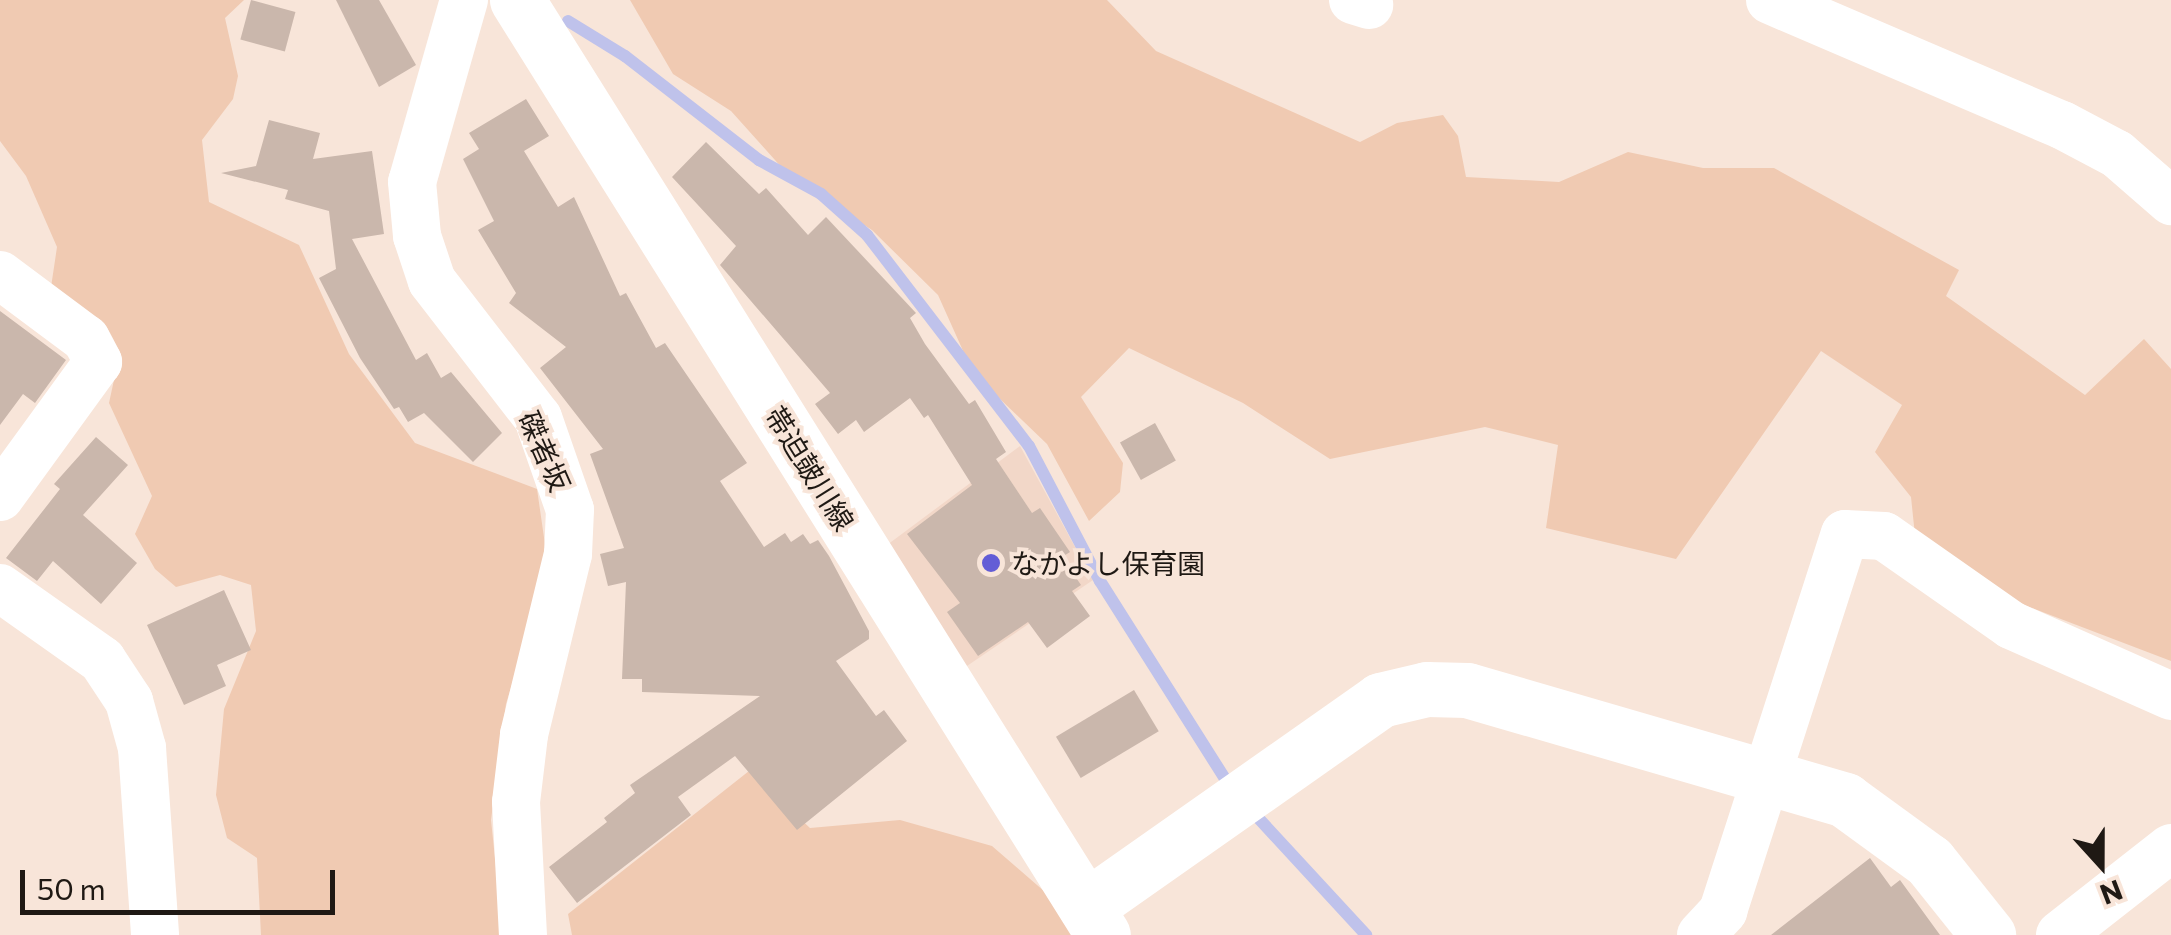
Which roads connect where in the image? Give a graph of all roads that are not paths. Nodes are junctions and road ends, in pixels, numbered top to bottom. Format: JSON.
{"nodes":[{"id":1,"x":464,"y":0,"type":"edge"},
{"id":2,"x":517,"y":0,"type":"edge"},
{"id":3,"x":1770,"y":0,"type":"edge"},
{"id":4,"x":2171,"y":201,"type":"edge"},
{"id":5,"x":0,"y":275,"type":"edge"},
{"id":6,"x":0,"y":498,"type":"edge"},
{"id":7,"x":0,"y":588,"type":"edge"},
{"id":8,"x":2171,"y":696,"type":"edge"},
{"id":9,"x":1765,"y":775,"type":"junction"},
{"id":10,"x":2171,"y":848,"type":"edge"},
{"id":11,"x":1095,"y":921,"type":"edge"},
{"id":12,"x":155,"y":935,"type":"edge"},
{"id":13,"x":523,"y":935,"type":"edge"},
{"id":14,"x":1701,"y":935,"type":"edge"},
{"id":15,"x":1988,"y":935,"type":"edge"},
{"id":16,"x":2060,"y":935,"type":"edge"}],
"edges":[{"from":1,"to":13,"type":"street","name":"磔者坂"},
{"from":2,"to":11,"type":"street","name":"帯迫皷川線"},
{"from":3,"to":4,"type":"street"},
{"from":5,"to":6,"type":"street"},
{"from":7,"to":12,"type":"street"},
{"from":8,"to":9,"type":"street"},
{"from":9,"to":11,"type":"street"},
{"from":9,"to":14,"type":"street"},
{"from":9,"to":15,"type":"street"},
{"from":10,"to":16,"type":"street"}]}
